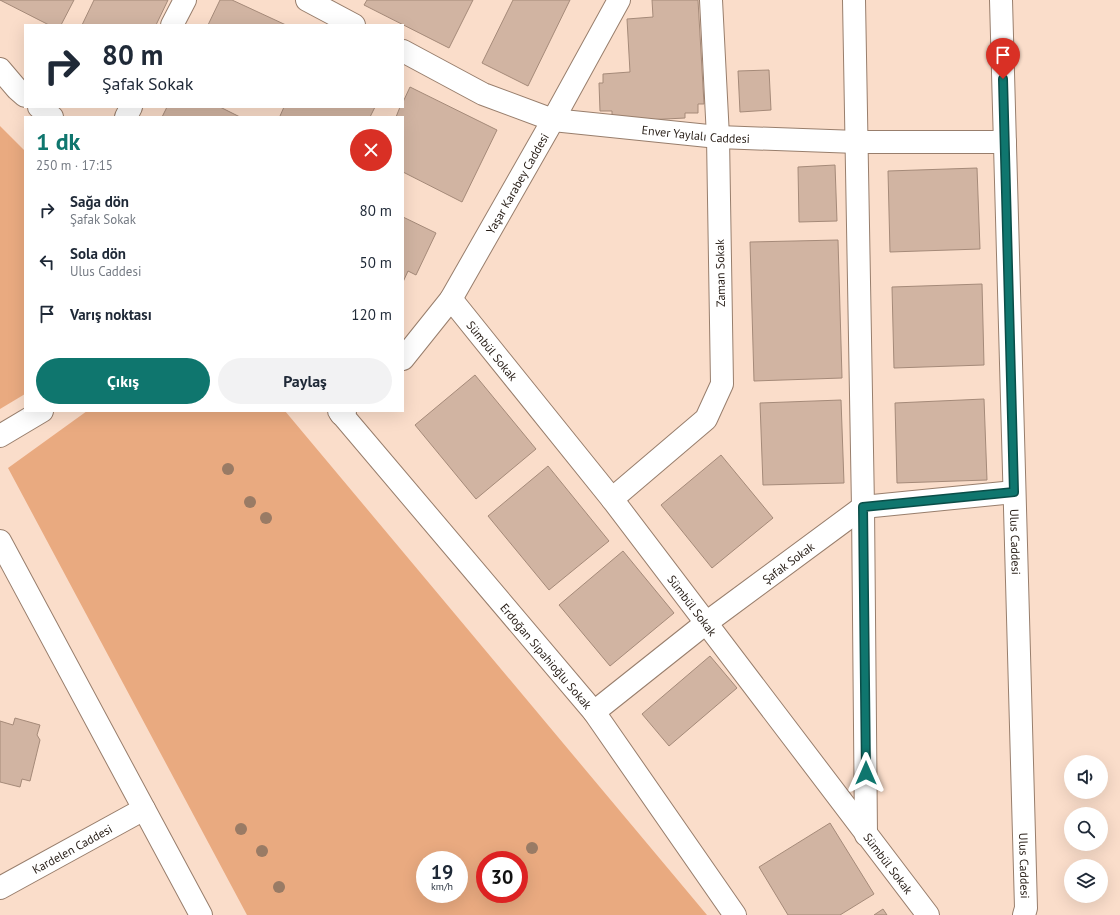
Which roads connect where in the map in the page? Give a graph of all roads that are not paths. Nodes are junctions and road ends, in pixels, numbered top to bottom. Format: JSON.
{"nodes":[{"id":1,"x":185,"y":0,"type":"edge"},
{"id":2,"x":307,"y":0,"type":"edge"},
{"id":3,"x":619,"y":0,"type":"edge"},
{"id":4,"x":712,"y":0,"type":"edge"},
{"id":5,"x":854,"y":0,"type":"edge"},
{"id":6,"x":1001,"y":0,"type":"edge"},
{"id":7,"x":173,"y":24,"type":"edge"},
{"id":8,"x":352,"y":24,"type":"edge"},
{"id":9,"x":404,"y":52,"type":"edge"},
{"id":10,"x":0,"y":69,"type":"edge"},
{"id":11,"x":24,"y":95,"type":"edge"},
{"id":12,"x":40,"y":108,"type":"edge"},
{"id":13,"x":51,"y":116,"type":"edge"},
{"id":14,"x":553,"y":120,"type":"junction"},
{"id":15,"x":718,"y":137,"type":"junction"},
{"id":16,"x":857,"y":142,"type":"junction"},
{"id":17,"x":1005,"y":142,"type":"junction"},
{"id":18,"x":451,"y":299,"type":"junction"},
{"id":19,"x":404,"y":358,"type":"edge"},
{"id":20,"x":40,"y":412,"type":"edge"},
{"id":21,"x":342,"y":412,"type":"edge"},
{"id":22,"x":0,"y":436,"type":"edge"},
{"id":23,"x":1014,"y":492,"type":"junction"},
{"id":24,"x":612,"y":499,"type":"junction"},
{"id":25,"x":863,"y":507,"type":"junction"},
{"id":26,"x":0,"y":541,"type":"edge"},
{"id":27,"x":706,"y":624,"type":"junction"},
{"id":28,"x":594,"y":712,"type":"junction"},
{"id":29,"x":144,"y":809,"type":"junction"},
{"id":30,"x":866,"y":835,"type":"junction"},
{"id":31,"x":0,"y":888,"type":"edge"},
{"id":32,"x":201,"y":915,"type":"edge"},
{"id":33,"x":735,"y":915,"type":"edge"},
{"id":34,"x":928,"y":915,"type":"edge"},
{"id":35,"x":1024,"y":915,"type":"edge"}],
"edges":[{"from":1,"to":7,"type":"street"},
{"from":2,"to":8,"type":"street"},
{"from":3,"to":14,"type":"street","name":"Yaşar Karabey Caddesi"},
{"from":4,"to":15,"type":"street","name":"Zaman Sokak"},
{"from":5,"to":16,"type":"street"},
{"from":6,"to":17,"type":"street","name":"Ulus Caddesi"},
{"from":9,"to":14,"type":"street","name":"Enver Yaylalı Caddesi"},
{"from":10,"to":11,"type":"street"},
{"from":12,"to":13,"type":"street"},
{"from":14,"to":15,"type":"street","name":"Enver Yaylalı Caddesi"},
{"from":14,"to":18,"type":"street","name":"Yaşar Karabey Caddesi"},
{"from":15,"to":16,"type":"street","name":"Enver Yaylalı Caddesi"},
{"from":15,"to":24,"type":"street","name":"Zaman Sokak"},
{"from":16,"to":17,"type":"street","name":"Enver Yaylalı Caddesi"},
{"from":16,"to":25,"type":"street"},
{"from":17,"to":23,"type":"street","name":"Ulus Caddesi"},
{"from":18,"to":19,"type":"street","name":"Yaşar Karabey Caddesi"},
{"from":18,"to":24,"type":"street","name":"Sümbül Sokak"},
{"from":20,"to":22,"type":"street"},
{"from":21,"to":28,"type":"street","name":"Erdoğan Sipahioğlu Sokak"},
{"from":23,"to":25,"type":"street"},
{"from":23,"to":35,"type":"street","name":"Ulus Caddesi"},
{"from":24,"to":27,"type":"street","name":"Sümbül Sokak"},
{"from":25,"to":27,"type":"street","name":"Şafak Sokak"},
{"from":25,"to":30,"type":"street"},
{"from":26,"to":29,"type":"street"},
{"from":27,"to":28,"type":"street","name":"Şafak Sokak"},
{"from":27,"to":30,"type":"street","name":"Sümbül Sokak"},
{"from":28,"to":33,"type":"street","name":"Erdoğan Sipahioğlu Sokak"},
{"from":29,"to":31,"type":"street","name":"Kardelen Caddesi"},
{"from":29,"to":32,"type":"street"},
{"from":30,"to":34,"type":"street","name":"Sümbül Sokak"}]}
